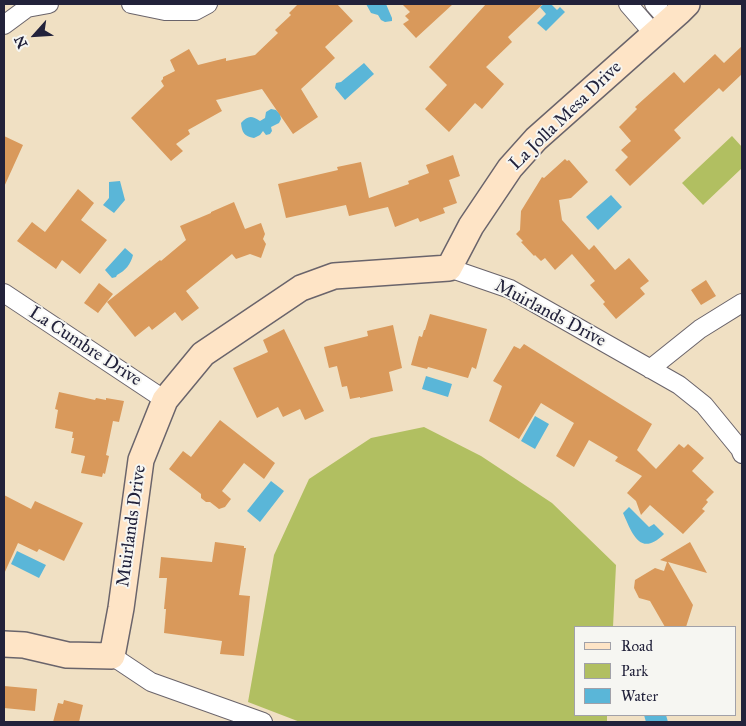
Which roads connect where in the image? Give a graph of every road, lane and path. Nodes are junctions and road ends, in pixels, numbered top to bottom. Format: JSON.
{"nodes":[{"id":1,"x":48,"y":4,"type":"edge"},
{"id":2,"x":131,"y":4,"type":"edge"},
{"id":3,"x":208,"y":4,"type":"edge"},
{"id":4,"x":628,"y":4,"type":"edge"},
{"id":5,"x":666,"y":15,"type":"edge"},
{"id":6,"x":4,"y":25,"type":"edge"},
{"id":7,"x":449,"y":268,"type":"junction"},
{"id":8,"x":4,"y":293,"type":"edge"},
{"id":9,"x":742,"y":303,"type":"edge"},
{"id":10,"x":650,"y":369,"type":"junction"},
{"id":11,"x":166,"y":400,"type":"junction"},
{"id":12,"x":742,"y":454,"type":"edge"},
{"id":13,"x":4,"y":644,"type":"edge"},
{"id":14,"x":112,"y":656,"type":"junction"},
{"id":15,"x":263,"y":722,"type":"edge"}],
"edges":[{"from":1,"to":6,"type":"street"},
{"from":2,"to":3,"type":"street"},
{"from":4,"to":5,"type":"street"},
{"from":5,"to":7,"type":"street","name":"La Jolla Mesa Drive"},
{"from":7,"to":10,"type":"street","name":"Muirlands Drive"},
{"from":7,"to":11,"type":"street","name":"Muirlands Drive"},
{"from":8,"to":11,"type":"street","name":"La Cumbre Drive"},
{"from":9,"to":10,"type":"street"},
{"from":10,"to":12,"type":"street","name":"Muirlands Drive"},
{"from":11,"to":14,"type":"street","name":"Muirlands Drive"},
{"from":13,"to":14,"type":"street"},
{"from":14,"to":15,"type":"street"}]}
